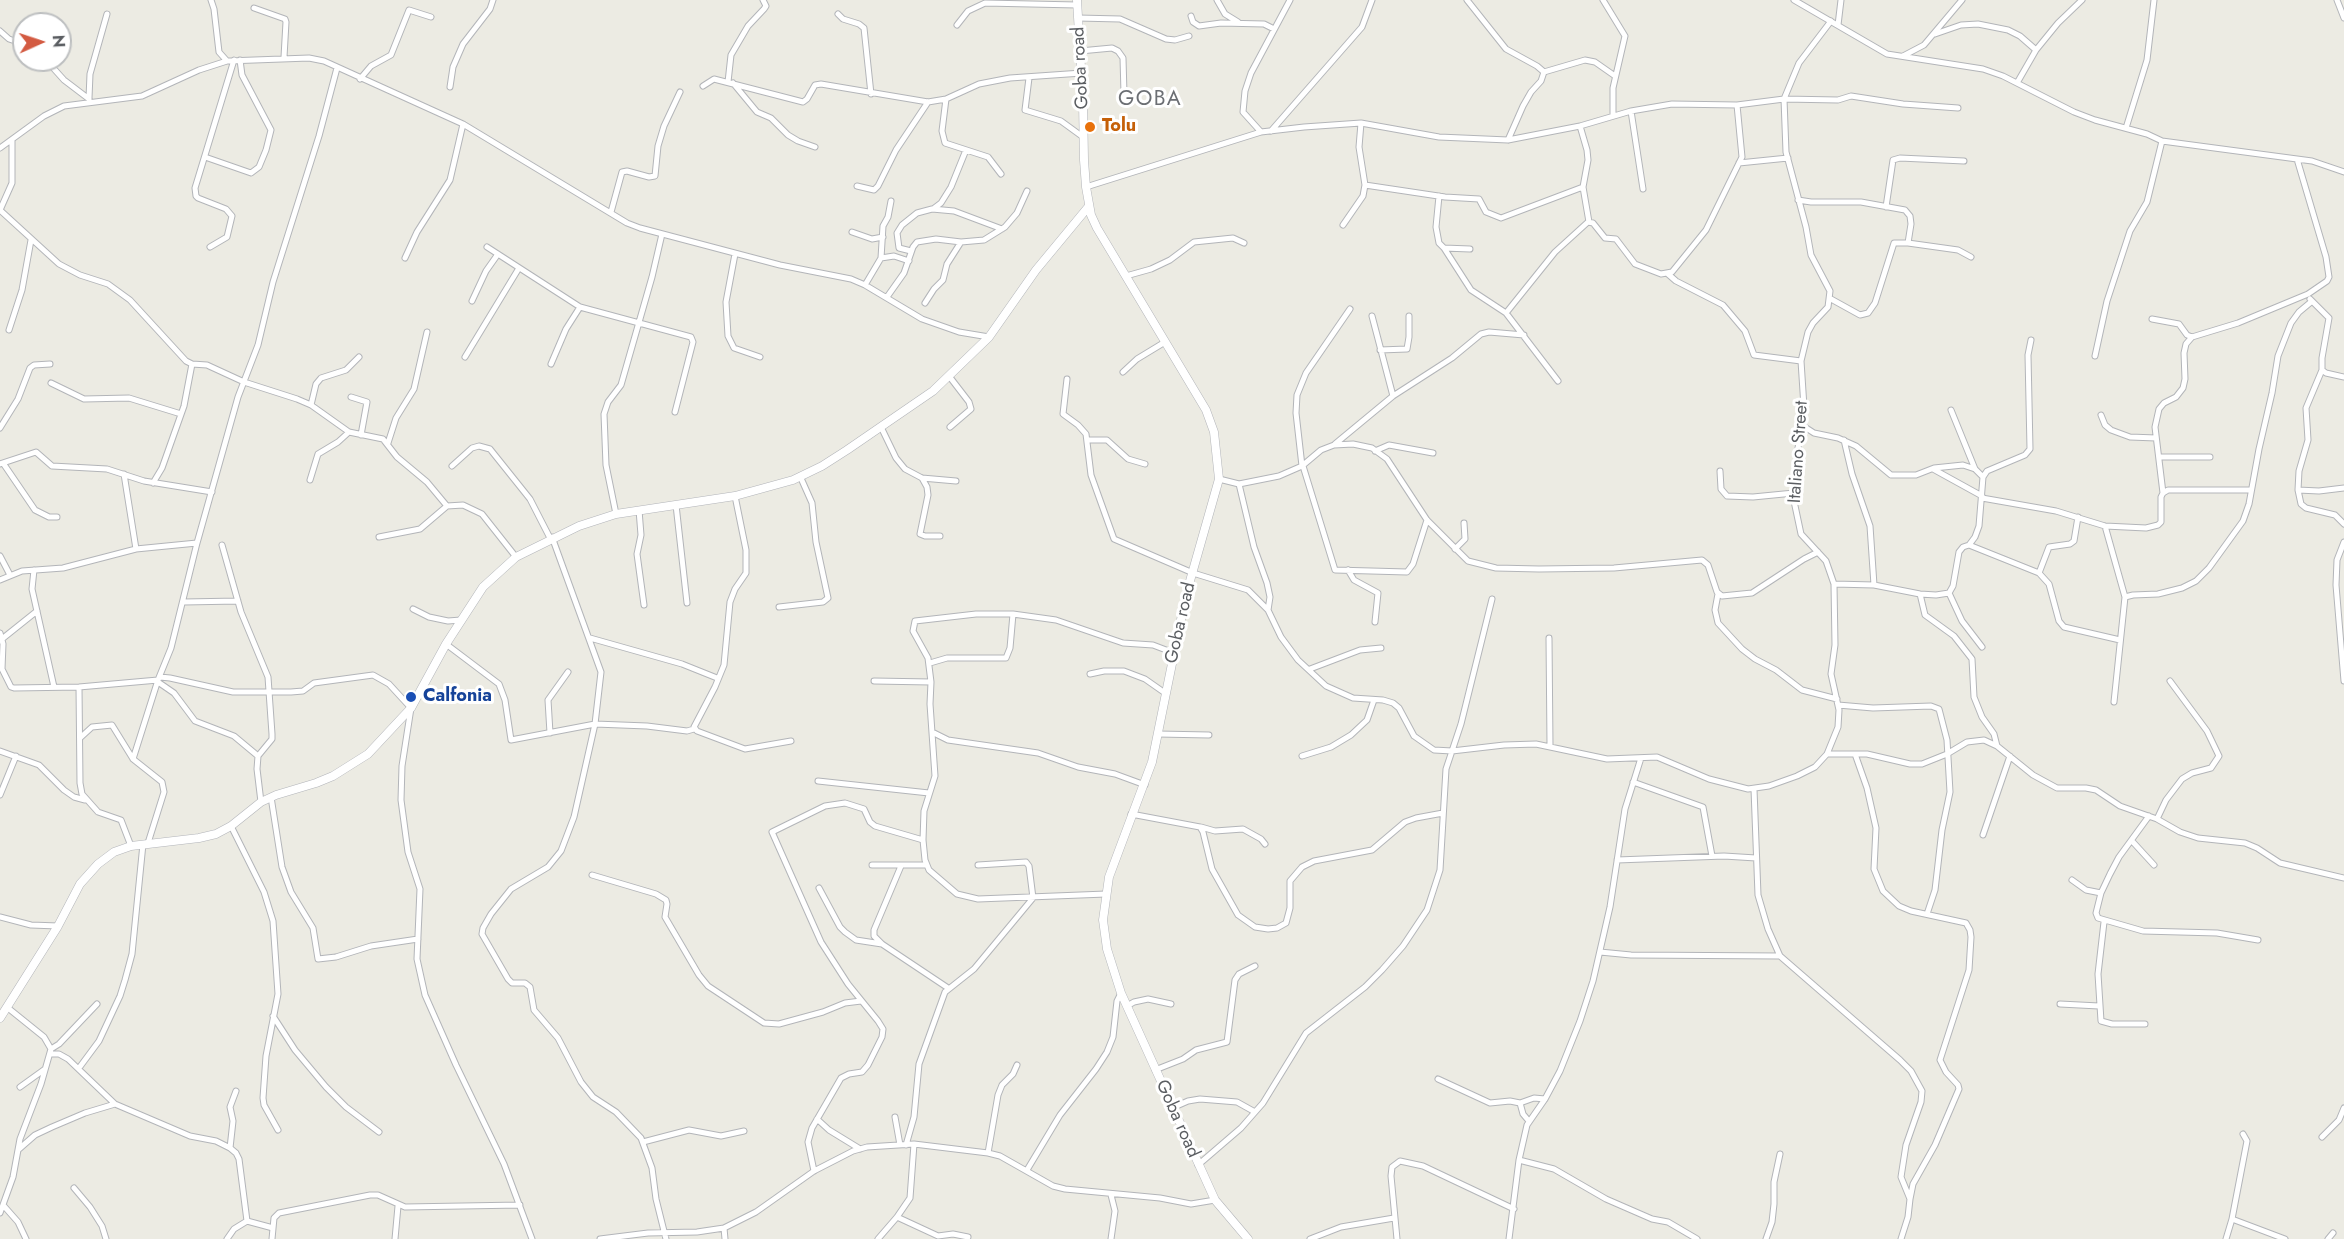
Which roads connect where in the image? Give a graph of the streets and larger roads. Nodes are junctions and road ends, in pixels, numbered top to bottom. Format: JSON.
{"nodes":[{"id":1,"x":211,"y":0,"type":"edge"},
{"id":2,"x":493,"y":0,"type":"edge"},
{"id":3,"x":763,"y":0,"type":"edge"},
{"id":4,"x":1217,"y":0,"type":"edge"},
{"id":5,"x":1290,"y":0,"type":"edge"},
{"id":6,"x":1372,"y":0,"type":"edge"},
{"id":7,"x":1467,"y":0,"type":"edge"},
{"id":8,"x":1603,"y":0,"type":"edge"},
{"id":9,"x":1794,"y":0,"type":"edge"},
{"id":10,"x":1841,"y":0,"type":"edge"},
{"id":11,"x":1962,"y":0,"type":"edge"},
{"id":12,"x":2082,"y":0,"type":"edge"},
{"id":13,"x":2154,"y":0,"type":"edge"},
{"id":14,"x":2337,"y":0,"type":"edge"},
{"id":15,"x":1077,"y":3,"type":"edge"},
{"id":16,"x":254,"y":8,"type":"dead end"},
{"id":17,"x":107,"y":14,"type":"dead end"},
{"id":18,"x":838,"y":14,"type":"dead end"},
{"id":19,"x":2343,"y":14,"type":"edge"},
{"id":20,"x":1191,"y":16,"type":"dead end"},
{"id":21,"x":431,"y":17,"type":"dead end"},
{"id":22,"x":1078,"y":18,"type":"junction"},
{"id":23,"x":1831,"y":21,"type":"junction"},
{"id":24,"x":1239,"y":24,"type":"junction"},
{"id":25,"x":957,"y":25,"type":"dead end"},
{"id":26,"x":1838,"y":25,"type":"junction"},
{"id":27,"x":1274,"y":29,"type":"junction"},
{"id":28,"x":0,"y":31,"type":"edge"},
{"id":29,"x":1935,"y":34,"type":"junction"},
{"id":30,"x":1189,"y":36,"type":"dead end"},
{"id":31,"x":12,"y":40,"type":"edge"},
{"id":32,"x":2036,"y":50,"type":"junction"},
{"id":33,"x":1080,"y":51,"type":"junction"},
{"id":34,"x":284,"y":57,"type":"junction"},
{"id":35,"x":1899,"y":57,"type":"junction"},
{"id":36,"x":237,"y":60,"type":"junction"},
{"id":37,"x":227,"y":61,"type":"junction"},
{"id":38,"x":337,"y":68,"type":"junction"},
{"id":39,"x":57,"y":72,"type":"edge"},
{"id":40,"x":1544,"y":72,"type":"junction"},
{"id":41,"x":1082,"y":73,"type":"junction"},
{"id":42,"x":1615,"y":76,"type":"junction"},
{"id":43,"x":1029,"y":78,"type":"junction"},
{"id":44,"x":360,"y":79,"type":"junction"},
{"id":45,"x":731,"y":83,"type":"junction"},
{"id":46,"x":2017,"y":83,"type":"junction"},
{"id":47,"x":703,"y":86,"type":"dead end"},
{"id":48,"x":450,"y":87,"type":"dead end"},
{"id":49,"x":680,"y":92,"type":"dead end"},
{"id":50,"x":871,"y":94,"type":"junction"},
{"id":51,"x":1124,"y":94,"type":"dead end"},
{"id":52,"x":946,"y":99,"type":"junction"},
{"id":53,"x":1784,"y":99,"type":"junction"},
{"id":54,"x":91,"y":100,"type":"junction"},
{"id":55,"x":928,"y":102,"type":"junction"},
{"id":56,"x":1737,"y":105,"type":"junction"},
{"id":57,"x":1958,"y":108,"type":"dead end"},
{"id":58,"x":1631,"y":111,"type":"junction"},
{"id":59,"x":1613,"y":116,"type":"junction"},
{"id":60,"x":1361,"y":123,"type":"junction"},
{"id":61,"x":463,"y":124,"type":"junction"},
{"id":62,"x":1580,"y":126,"type":"junction"},
{"id":63,"x":2126,"y":128,"type":"junction"},
{"id":64,"x":1271,"y":131,"type":"junction"},
{"id":65,"x":1261,"y":132,"type":"junction"},
{"id":66,"x":1083,"y":137,"type":"junction"},
{"id":67,"x":1508,"y":140,"type":"junction"},
{"id":68,"x":12,"y":141,"type":"junction"},
{"id":69,"x":2162,"y":141,"type":"junction"},
{"id":70,"x":815,"y":147,"type":"dead end"},
{"id":71,"x":0,"y":148,"type":"edge"},
{"id":72,"x":966,"y":150,"type":"junction"},
{"id":73,"x":204,"y":158,"type":"junction"},
{"id":74,"x":1788,"y":158,"type":"junction"},
{"id":75,"x":2297,"y":159,"type":"junction"},
{"id":76,"x":1964,"y":161,"type":"dead end"},
{"id":77,"x":1739,"y":163,"type":"junction"},
{"id":78,"x":2344,"y":172,"type":"edge"},
{"id":79,"x":1001,"y":174,"type":"dead end"},
{"id":80,"x":1365,"y":185,"type":"junction"},
{"id":81,"x":857,"y":186,"type":"dead end"},
{"id":82,"x":1086,"y":187,"type":"junction"},
{"id":83,"x":1583,"y":187,"type":"junction"},
{"id":84,"x":1643,"y":189,"type":"dead end"},
{"id":85,"x":1027,"y":191,"type":"dead end"},
{"id":86,"x":1439,"y":196,"type":"junction"},
{"id":87,"x":1798,"y":200,"type":"junction"},
{"id":88,"x":891,"y":201,"type":"dead end"},
{"id":89,"x":1089,"y":206,"type":"junction"},
{"id":90,"x":1886,"y":207,"type":"junction"},
{"id":91,"x":932,"y":209,"type":"junction"},
{"id":92,"x":0,"y":210,"type":"edge"},
{"id":93,"x":611,"y":212,"type":"junction"},
{"id":94,"x":1590,"y":222,"type":"junction"},
{"id":95,"x":1343,"y":225,"type":"dead end"},
{"id":96,"x":1002,"y":229,"type":"junction"},
{"id":97,"x":852,"y":232,"type":"dead end"},
{"id":98,"x":662,"y":234,"type":"junction"},
{"id":99,"x":883,"y":237,"type":"junction"},
{"id":100,"x":31,"y":240,"type":"junction"},
{"id":101,"x":961,"y":242,"type":"junction"},
{"id":102,"x":1244,"y":243,"type":"dead end"},
{"id":103,"x":1908,"y":243,"type":"junction"},
{"id":104,"x":210,"y":247,"type":"dead end"},
{"id":105,"x":487,"y":247,"type":"dead end"},
{"id":106,"x":1444,"y":248,"type":"junction"},
{"id":107,"x":1470,"y":249,"type":"dead end"},
{"id":108,"x":911,"y":252,"type":"junction"},
{"id":109,"x":498,"y":254,"type":"junction"},
{"id":110,"x":735,"y":254,"type":"junction"},
{"id":111,"x":1971,"y":257,"type":"dead end"},
{"id":112,"x":405,"y":258,"type":"dead end"},
{"id":113,"x":881,"y":258,"type":"junction"},
{"id":114,"x":909,"y":261,"type":"junction"},
{"id":115,"x":519,"y":268,"type":"junction"},
{"id":116,"x":1668,"y":274,"type":"junction"},
{"id":117,"x":1125,"y":276,"type":"junction"},
{"id":118,"x":866,"y":285,"type":"junction"},
{"id":119,"x":2308,"y":294,"type":"junction"},
{"id":120,"x":887,"y":297,"type":"junction"},
{"id":121,"x":1830,"y":299,"type":"junction"},
{"id":122,"x":472,"y":302,"type":"dead end"},
{"id":123,"x":2312,"y":302,"type":"junction"},
{"id":124,"x":926,"y":303,"type":"dead end"},
{"id":125,"x":580,"y":307,"type":"junction"},
{"id":126,"x":1350,"y":309,"type":"dead end"},
{"id":127,"x":1506,"y":313,"type":"junction"},
{"id":128,"x":1372,"y":316,"type":"dead end"},
{"id":129,"x":1409,"y":316,"type":"dead end"},
{"id":130,"x":2152,"y":319,"type":"dead end"},
{"id":131,"x":639,"y":321,"type":"junction"},
{"id":132,"x":9,"y":330,"type":"dead end"},
{"id":133,"x":427,"y":333,"type":"dead end"},
{"id":134,"x":1524,"y":335,"type":"junction"},
{"id":135,"x":989,"y":337,"type":"junction"},
{"id":136,"x":2192,"y":337,"type":"junction"},
{"id":137,"x":2031,"y":340,"type":"dead end"},
{"id":138,"x":1165,"y":342,"type":"junction"},
{"id":139,"x":1380,"y":350,"type":"junction"},
{"id":140,"x":2095,"y":356,"type":"dead end"},
{"id":141,"x":359,"y":357,"type":"dead end"},
{"id":142,"x":465,"y":357,"type":"dead end"},
{"id":143,"x":760,"y":357,"type":"dead end"},
{"id":144,"x":1801,"y":361,"type":"junction"},
{"id":145,"x":50,"y":364,"type":"dead end"},
{"id":146,"x":192,"y":364,"type":"junction"},
{"id":147,"x":550,"y":364,"type":"dead end"},
{"id":148,"x":2322,"y":370,"type":"junction"},
{"id":149,"x":1124,"y":372,"type":"dead end"},
{"id":150,"x":949,"y":376,"type":"junction"},
{"id":151,"x":2344,"y":377,"type":"edge"},
{"id":152,"x":1067,"y":379,"type":"dead end"},
{"id":153,"x":1557,"y":381,"type":"dead end"},
{"id":154,"x":244,"y":382,"type":"junction"},
{"id":155,"x":51,"y":383,"type":"dead end"},
{"id":156,"x":351,"y":396,"type":"dead end"},
{"id":157,"x":1393,"y":396,"type":"junction"},
{"id":158,"x":311,"y":405,"type":"junction"},
{"id":159,"x":1951,"y":410,"type":"dead end"},
{"id":160,"x":675,"y":412,"type":"dead end"},
{"id":161,"x":181,"y":414,"type":"junction"},
{"id":162,"x":2101,"y":415,"type":"dead end"},
{"id":163,"x":1800,"y":424,"type":"junction"},
{"id":164,"x":881,"y":427,"type":"junction"},
{"id":165,"x":950,"y":427,"type":"dead end"},
{"id":166,"x":0,"y":428,"type":"edge"},
{"id":167,"x":349,"y":432,"type":"junction"},
{"id":168,"x":361,"y":435,"type":"junction"},
{"id":169,"x":2156,"y":438,"type":"junction"},
{"id":170,"x":1844,"y":440,"type":"junction"},
{"id":171,"x":1088,"y":441,"type":"junction"},
{"id":172,"x":388,"y":443,"type":"junction"},
{"id":173,"x":1334,"y":445,"type":"junction"},
{"id":174,"x":1375,"y":451,"type":"junction"},
{"id":175,"x":1434,"y":453,"type":"dead end"},
{"id":176,"x":2158,"y":457,"type":"junction"},
{"id":177,"x":2210,"y":457,"type":"dead end"},
{"id":178,"x":1,"y":464,"type":"edge"},
{"id":179,"x":1145,"y":464,"type":"dead end"},
{"id":180,"x":452,"y":466,"type":"dead end"},
{"id":181,"x":1302,"y":466,"type":"junction"},
{"id":182,"x":1931,"y":469,"type":"junction"},
{"id":183,"x":1975,"y":469,"type":"junction"},
{"id":184,"x":1720,"y":471,"type":"dead end"},
{"id":185,"x":124,"y":474,"type":"junction"},
{"id":186,"x":800,"y":476,"type":"junction"},
{"id":187,"x":1983,"y":477,"type":"junction"},
{"id":188,"x":922,"y":478,"type":"junction"},
{"id":189,"x":1219,"y":479,"type":"junction"},
{"id":190,"x":310,"y":480,"type":"dead end"},
{"id":191,"x":956,"y":481,"type":"dead end"},
{"id":192,"x":153,"y":483,"type":"junction"},
{"id":193,"x":1239,"y":484,"type":"junction"},
{"id":194,"x":2344,"y":488,"type":"edge"},
{"id":195,"x":2251,"y":490,"type":"junction"},
{"id":196,"x":2298,"y":490,"type":"junction"},
{"id":197,"x":212,"y":492,"type":"junction"},
{"id":198,"x":1794,"y":493,"type":"junction"},
{"id":199,"x":2163,"y":493,"type":"junction"},
{"id":200,"x":735,"y":496,"type":"junction"},
{"id":201,"x":1982,"y":497,"type":"junction"},
{"id":202,"x":676,"y":505,"type":"junction"},
{"id":203,"x":447,"y":506,"type":"junction"},
{"id":204,"x":639,"y":510,"type":"junction"},
{"id":205,"x":616,"y":514,"type":"junction"},
{"id":206,"x":57,"y":517,"type":"dead end"},
{"id":207,"x":2078,"y":517,"type":"junction"},
{"id":208,"x":1427,"y":520,"type":"junction"},
{"id":209,"x":1464,"y":524,"type":"dead end"},
{"id":210,"x":2344,"y":524,"type":"edge"},
{"id":211,"x":2106,"y":526,"type":"junction"},
{"id":212,"x":940,"y":536,"type":"dead end"},
{"id":213,"x":379,"y":537,"type":"dead end"},
{"id":214,"x":551,"y":538,"type":"junction"},
{"id":215,"x":2344,"y":542,"type":"edge"},
{"id":216,"x":197,"y":543,"type":"junction"},
{"id":217,"x":222,"y":545,"type":"dead end"},
{"id":218,"x":1969,"y":545,"type":"junction"},
{"id":219,"x":136,"y":549,"type":"junction"},
{"id":220,"x":1455,"y":549,"type":"junction"},
{"id":221,"x":1818,"y":552,"type":"junction"},
{"id":222,"x":0,"y":556,"type":"edge"},
{"id":223,"x":516,"y":557,"type":"junction"},
{"id":224,"x":34,"y":570,"type":"junction"},
{"id":225,"x":1348,"y":570,"type":"junction"},
{"id":226,"x":1193,"y":573,"type":"junction"},
{"id":227,"x":2040,"y":573,"type":"junction"},
{"id":228,"x":10,"y":575,"type":"junction"},
{"id":229,"x":0,"y":580,"type":"edge"},
{"id":230,"x":1833,"y":584,"type":"junction"},
{"id":231,"x":1874,"y":585,"type":"junction"},
{"id":232,"x":1949,"y":593,"type":"junction"},
{"id":233,"x":1718,"y":594,"type":"junction"},
{"id":234,"x":1920,"y":594,"type":"junction"},
{"id":235,"x":2126,"y":597,"type":"junction"},
{"id":236,"x":1492,"y":598,"type":"dead end"},
{"id":237,"x":238,"y":601,"type":"junction"},
{"id":238,"x":184,"y":602,"type":"junction"},
{"id":239,"x":687,"y":603,"type":"dead end"},
{"id":240,"x":644,"y":604,"type":"dead end"},
{"id":241,"x":779,"y":608,"type":"dead end"},
{"id":242,"x":413,"y":609,"type":"dead end"},
{"id":243,"x":1268,"y":610,"type":"junction"},
{"id":244,"x":37,"y":611,"type":"junction"},
{"id":245,"x":1013,"y":614,"type":"junction"},
{"id":246,"x":463,"y":620,"type":"junction"},
{"id":247,"x":1375,"y":622,"type":"dead end"},
{"id":248,"x":1,"y":636,"type":"edge"},
{"id":249,"x":590,"y":638,"type":"junction"},
{"id":250,"x":1549,"y":638,"type":"dead end"},
{"id":251,"x":2120,"y":639,"type":"junction"},
{"id":252,"x":446,"y":644,"type":"junction"},
{"id":253,"x":1982,"y":647,"type":"dead end"},
{"id":254,"x":1382,"y":648,"type":"dead end"},
{"id":255,"x":1174,"y":653,"type":"junction"},
{"id":256,"x":930,"y":663,"type":"junction"},
{"id":257,"x":1310,"y":669,"type":"junction"},
{"id":258,"x":568,"y":672,"type":"dead end"},
{"id":259,"x":1090,"y":674,"type":"dead end"},
{"id":260,"x":717,"y":678,"type":"junction"},
{"id":261,"x":159,"y":680,"type":"junction"},
{"id":262,"x":874,"y":681,"type":"dead end"},
{"id":263,"x":2170,"y":681,"type":"dead end"},
{"id":264,"x":2344,"y":681,"type":"edge"},
{"id":265,"x":931,"y":682,"type":"junction"},
{"id":266,"x":54,"y":687,"type":"junction"},
{"id":267,"x":79,"y":687,"type":"junction"},
{"id":268,"x":269,"y":690,"type":"junction"},
{"id":269,"x":1165,"y":693,"type":"junction"},
{"id":270,"x":1374,"y":700,"type":"junction"},
{"id":271,"x":1838,"y":702,"type":"junction"},
{"id":272,"x":2114,"y":702,"type":"dead end"},
{"id":273,"x":411,"y":708,"type":"junction"},
{"id":274,"x":595,"y":724,"type":"junction"},
{"id":275,"x":694,"y":729,"type":"junction"},
{"id":276,"x":550,"y":733,"type":"junction"},
{"id":277,"x":934,"y":734,"type":"junction"},
{"id":278,"x":1158,"y":734,"type":"junction"},
{"id":279,"x":1209,"y":735,"type":"dead end"},
{"id":280,"x":80,"y":739,"type":"junction"},
{"id":281,"x":790,"y":741,"type":"dead end"},
{"id":282,"x":1550,"y":745,"type":"junction"},
{"id":283,"x":1997,"y":746,"type":"junction"},
{"id":284,"x":0,"y":750,"type":"edge"},
{"id":285,"x":1452,"y":751,"type":"junction"},
{"id":286,"x":1827,"y":754,"type":"junction"},
{"id":287,"x":1855,"y":754,"type":"junction"},
{"id":288,"x":1947,"y":754,"type":"junction"},
{"id":289,"x":16,"y":756,"type":"junction"},
{"id":290,"x":258,"y":756,"type":"junction"},
{"id":291,"x":1302,"y":756,"type":"dead end"},
{"id":292,"x":2010,"y":756,"type":"junction"},
{"id":293,"x":1641,"y":758,"type":"junction"},
{"id":294,"x":133,"y":759,"type":"junction"},
{"id":295,"x":818,"y":781,"type":"dead end"},
{"id":296,"x":1633,"y":782,"type":"junction"},
{"id":297,"x":1145,"y":785,"type":"junction"},
{"id":298,"x":1754,"y":789,"type":"junction"},
{"id":299,"x":929,"y":793,"type":"junction"},
{"id":300,"x":0,"y":795,"type":"edge"},
{"id":301,"x":271,"y":797,"type":"junction"},
{"id":302,"x":85,"y":800,"type":"junction"},
{"id":303,"x":261,"y":802,"type":"junction"},
{"id":304,"x":1443,"y":813,"type":"junction"},
{"id":305,"x":1131,"y":814,"type":"junction"},
{"id":306,"x":2149,"y":816,"type":"junction"},
{"id":307,"x":2157,"y":819,"type":"junction"},
{"id":308,"x":231,"y":826,"type":"junction"},
{"id":309,"x":1200,"y":827,"type":"junction"},
{"id":310,"x":1983,"y":835,"type":"dead end"},
{"id":311,"x":923,"y":840,"type":"junction"},
{"id":312,"x":2132,"y":841,"type":"junction"},
{"id":313,"x":145,"y":843,"type":"junction"},
{"id":314,"x":1265,"y":844,"type":"dead end"},
{"id":315,"x":131,"y":846,"type":"junction"},
{"id":316,"x":1712,"y":856,"type":"junction"},
{"id":317,"x":1756,"y":858,"type":"junction"},
{"id":318,"x":1617,"y":860,"type":"junction"},
{"id":319,"x":872,"y":865,"type":"dead end"},
{"id":320,"x":926,"y":865,"type":"junction"},
{"id":321,"x":2154,"y":865,"type":"dead end"},
{"id":322,"x":902,"y":866,"type":"junction"},
{"id":323,"x":978,"y":866,"type":"dead end"},
{"id":324,"x":592,"y":875,"type":"dead end"},
{"id":325,"x":2344,"y":878,"type":"edge"},
{"id":326,"x":2072,"y":880,"type":"dead end"},
{"id":327,"x":819,"y":888,"type":"dead end"},
{"id":328,"x":2101,"y":893,"type":"junction"},
{"id":329,"x":1106,"y":894,"type":"junction"},
{"id":330,"x":1033,"y":898,"type":"junction"},
{"id":331,"x":1927,"y":914,"type":"junction"},
{"id":332,"x":0,"y":917,"type":"edge"},
{"id":333,"x":2104,"y":922,"type":"junction"},
{"id":334,"x":57,"y":926,"type":"junction"},
{"id":335,"x":418,"y":939,"type":"junction"},
{"id":336,"x":2258,"y":940,"type":"dead end"},
{"id":337,"x":882,"y":944,"type":"junction"},
{"id":338,"x":1600,"y":952,"type":"junction"},
{"id":339,"x":1780,"y":956,"type":"junction"},
{"id":340,"x":1255,"y":966,"type":"dead end"},
{"id":341,"x":948,"y":988,"type":"junction"},
{"id":342,"x":1121,"y":993,"type":"junction"},
{"id":343,"x":861,"y":1001,"type":"junction"},
{"id":344,"x":1171,"y":1004,"type":"dead end"},
{"id":345,"x":2060,"y":1004,"type":"dead end"},
{"id":346,"x":97,"y":1005,"type":"dead end"},
{"id":347,"x":1127,"y":1006,"type":"junction"},
{"id":348,"x":2099,"y":1006,"type":"junction"},
{"id":349,"x":8,"y":1008,"type":"junction"},
{"id":350,"x":273,"y":1016,"type":"junction"},
{"id":351,"x":0,"y":1018,"type":"edge"},
{"id":352,"x":2145,"y":1024,"type":"dead end"},
{"id":353,"x":51,"y":1052,"type":"junction"},
{"id":354,"x":1017,"y":1065,"type":"dead end"},
{"id":355,"x":79,"y":1068,"type":"junction"},
{"id":356,"x":46,"y":1069,"type":"junction"},
{"id":357,"x":1155,"y":1070,"type":"junction"},
{"id":358,"x":1438,"y":1078,"type":"dead end"},
{"id":359,"x":20,"y":1088,"type":"dead end"},
{"id":360,"x":236,"y":1091,"type":"dead end"},
{"id":361,"x":1545,"y":1099,"type":"junction"},
{"id":362,"x":1520,"y":1103,"type":"junction"},
{"id":363,"x":116,"y":1104,"type":"junction"},
{"id":364,"x":1172,"y":1108,"type":"junction"},
{"id":365,"x":2344,"y":1108,"type":"edge"},
{"id":366,"x":1255,"y":1112,"type":"junction"},
{"id":367,"x":895,"y":1117,"type":"dead end"},
{"id":368,"x":817,"y":1119,"type":"junction"},
{"id":369,"x":1528,"y":1120,"type":"junction"},
{"id":370,"x":2341,"y":1120,"type":"edge"},
{"id":371,"x":278,"y":1130,"type":"dead end"},
{"id":372,"x":744,"y":1131,"type":"dead end"},
{"id":373,"x":379,"y":1132,"type":"dead end"},
{"id":374,"x":2243,"y":1134,"type":"dead end"},
{"id":375,"x":2322,"y":1137,"type":"dead end"},
{"id":376,"x":644,"y":1142,"type":"junction"},
{"id":377,"x":914,"y":1144,"type":"junction"},
{"id":378,"x":903,"y":1145,"type":"junction"},
{"id":379,"x":230,"y":1148,"type":"junction"},
{"id":380,"x":19,"y":1149,"type":"junction"},
{"id":381,"x":860,"y":1149,"type":"junction"},
{"id":382,"x":988,"y":1153,"type":"junction"},
{"id":383,"x":1780,"y":1154,"type":"dead end"},
{"id":384,"x":1519,"y":1160,"type":"junction"},
{"id":385,"x":1198,"y":1165,"type":"junction"},
{"id":386,"x":1027,"y":1170,"type":"junction"},
{"id":387,"x":814,"y":1171,"type":"junction"},
{"id":388,"x":74,"y":1188,"type":"dead end"},
{"id":389,"x":1111,"y":1195,"type":"junction"},
{"id":390,"x":1910,"y":1199,"type":"junction"},
{"id":391,"x":1215,"y":1200,"type":"junction"},
{"id":392,"x":3,"y":1205,"type":"junction"},
{"id":393,"x":520,"y":1205,"type":"junction"},
{"id":394,"x":398,"y":1206,"type":"junction"},
{"id":395,"x":1514,"y":1209,"type":"junction"},
{"id":396,"x":0,"y":1213,"type":"edge"},
{"id":397,"x":897,"y":1217,"type":"junction"},
{"id":398,"x":1394,"y":1218,"type":"junction"},
{"id":399,"x":2232,"y":1219,"type":"junction"},
{"id":400,"x":247,"y":1221,"type":"junction"},
{"id":401,"x":273,"y":1228,"type":"junction"},
{"id":402,"x":724,"y":1228,"type":"junction"},
{"id":403,"x":665,"y":1232,"type":"junction"},
{"id":404,"x":2333,"y":1233,"type":"dead end"},
{"id":405,"x":968,"y":1237,"type":"dead end"},
{"id":406,"x":2283,"y":1238,"type":"edge"},
{"id":407,"x":26,"y":1239,"type":"edge"},
{"id":408,"x":106,"y":1239,"type":"edge"},
{"id":409,"x":227,"y":1239,"type":"edge"},
{"id":410,"x":272,"y":1239,"type":"edge"},
{"id":411,"x":395,"y":1239,"type":"edge"},
{"id":412,"x":532,"y":1239,"type":"edge"},
{"id":413,"x":600,"y":1239,"type":"edge"},
{"id":414,"x":666,"y":1239,"type":"edge"},
{"id":415,"x":725,"y":1239,"type":"edge"},
{"id":416,"x":878,"y":1239,"type":"edge"},
{"id":417,"x":1110,"y":1239,"type":"edge"},
{"id":418,"x":1248,"y":1239,"type":"edge"},
{"id":419,"x":1310,"y":1239,"type":"edge"},
{"id":420,"x":1397,"y":1239,"type":"edge"},
{"id":421,"x":1509,"y":1239,"type":"edge"},
{"id":422,"x":1697,"y":1239,"type":"edge"},
{"id":423,"x":1766,"y":1239,"type":"edge"},
{"id":424,"x":1902,"y":1239,"type":"edge"},
{"id":425,"x":2226,"y":1239,"type":"edge"},
{"id":426,"x":2328,"y":1239,"type":"edge"}],
"edges":[{"from":1,"to":37,"type":"street"},
{"from":2,"to":48,"type":"street"},
{"from":3,"to":45,"type":"street"},
{"from":4,"to":24,"type":"street"},
{"from":5,"to":27,"type":"street"},
{"from":6,"to":64,"type":"street"},
{"from":7,"to":40,"type":"street"},
{"from":8,"to":42,"type":"street"},
{"from":9,"to":23,"type":"street"},
{"from":10,"to":26,"type":"street"},
{"from":11,"to":29,"type":"street"},
{"from":12,"to":32,"type":"street"},
{"from":13,"to":63,"type":"street"},
{"from":14,"to":19,"type":"street"},
{"from":15,"to":22,"type":"street","name":"Goba road"},
{"from":15,"to":25,"type":"street"},
{"from":16,"to":34,"type":"street"},
{"from":17,"to":54,"type":"street"},
{"from":18,"to":50,"type":"street"},
{"from":20,"to":24,"type":"street"},
{"from":21,"to":44,"type":"street"},
{"from":22,"to":30,"type":"street"},
{"from":22,"to":33,"type":"street","name":"Goba road"},
{"from":23,"to":26,"type":"street"},
{"from":23,"to":53,"type":"street"},
{"from":24,"to":27,"type":"street"},
{"from":26,"to":35,"type":"street"},
{"from":27,"to":65,"type":"street"},
{"from":28,"to":31,"type":"street"},
{"from":29,"to":32,"type":"street"},
{"from":29,"to":35,"type":"street"},
{"from":32,"to":46,"type":"street"},
{"from":33,"to":41,"type":"street","name":"Goba road"},
{"from":33,"to":51,"type":"street"},
{"from":34,"to":36,"type":"street"},
{"from":34,"to":38,"type":"street"},
{"from":35,"to":46,"type":"street"},
{"from":36,"to":37,"type":"street"},
{"from":36,"to":73,"type":"street"},
{"from":36,"to":73,"type":"street"},
{"from":37,"to":54,"type":"street"},
{"from":38,"to":44,"type":"street"},
{"from":38,"to":154,"type":"street"},
{"from":39,"to":54,"type":"street"},
{"from":40,"to":42,"type":"street"},
{"from":40,"to":67,"type":"street"},
{"from":41,"to":43,"type":"street"},
{"from":41,"to":66,"type":"street","name":"Goba road"},
{"from":42,"to":59,"type":"street"},
{"from":43,"to":52,"type":"street"},
{"from":43,"to":66,"type":"street"},
{"from":44,"to":61,"type":"street"},
{"from":45,"to":47,"type":"street"},
{"from":45,"to":50,"type":"street"},
{"from":45,"to":70,"type":"street"},
{"from":46,"to":63,"type":"street"},
{"from":49,"to":93,"type":"street"},
{"from":50,"to":55,"type":"street"},
{"from":52,"to":55,"type":"street"},
{"from":52,"to":72,"type":"street"},
{"from":53,"to":56,"type":"street"},
{"from":53,"to":57,"type":"street"},
{"from":53,"to":74,"type":"street"},
{"from":54,"to":68,"type":"street"},
{"from":55,"to":81,"type":"street"},
{"from":56,"to":58,"type":"street"},
{"from":56,"to":77,"type":"street"},
{"from":58,"to":59,"type":"street"},
{"from":58,"to":84,"type":"street"},
{"from":59,"to":62,"type":"street"},
{"from":60,"to":64,"type":"street"},
{"from":60,"to":67,"type":"street"},
{"from":60,"to":80,"type":"street"},
{"from":61,"to":93,"type":"street"},
{"from":61,"to":112,"type":"street"},
{"from":62,"to":67,"type":"street"},
{"from":62,"to":83,"type":"street"},
{"from":63,"to":69,"type":"street"},
{"from":64,"to":65,"type":"street"},
{"from":65,"to":82,"type":"street"},
{"from":66,"to":82,"type":"street","name":"Goba road"},
{"from":68,"to":71,"type":"street"},
{"from":68,"to":92,"type":"street"},
{"from":69,"to":75,"type":"street"},
{"from":69,"to":140,"type":"street"},
{"from":72,"to":79,"type":"street"},
{"from":72,"to":91,"type":"street"},
{"from":73,"to":104,"type":"street"},
{"from":74,"to":77,"type":"street"},
{"from":74,"to":87,"type":"street"},
{"from":75,"to":78,"type":"street"},
{"from":75,"to":119,"type":"street"},
{"from":76,"to":90,"type":"street"},
{"from":77,"to":116,"type":"street"},
{"from":80,"to":86,"type":"street"},
{"from":80,"to":95,"type":"street"},
{"from":82,"to":89,"type":"street","name":"Goba road"},
{"from":83,"to":86,"type":"street"},
{"from":83,"to":94,"type":"street"},
{"from":85,"to":96,"type":"street"},
{"from":86,"to":106,"type":"street"},
{"from":87,"to":90,"type":"street"},
{"from":87,"to":121,"type":"street"},
{"from":88,"to":99,"type":"street"},
{"from":89,"to":117,"type":"street","name":"Goba road"},
{"from":89,"to":135,"type":"street"},
{"from":90,"to":103,"type":"street"},
{"from":91,"to":96,"type":"street"},
{"from":91,"to":108,"type":"street"},
{"from":92,"to":100,"type":"street"},
{"from":93,"to":98,"type":"street"},
{"from":94,"to":116,"type":"street"},
{"from":94,"to":127,"type":"street"},
{"from":96,"to":101,"type":"street"},
{"from":97,"to":99,"type":"street"},
{"from":98,"to":110,"type":"street"},
{"from":98,"to":131,"type":"street"},
{"from":99,"to":113,"type":"street"},
{"from":100,"to":132,"type":"street"},
{"from":100,"to":146,"type":"street"},
{"from":101,"to":108,"type":"street"},
{"from":101,"to":124,"type":"street"},
{"from":102,"to":117,"type":"street"},
{"from":103,"to":111,"type":"street"},
{"from":103,"to":121,"type":"street"},
{"from":105,"to":109,"type":"street"},
{"from":106,"to":107,"type":"street"},
{"from":106,"to":127,"type":"street"},
{"from":108,"to":114,"type":"street"},
{"from":109,"to":115,"type":"street"},
{"from":109,"to":122,"type":"street"},
{"from":110,"to":118,"type":"street"},
{"from":110,"to":143,"type":"street"},
{"from":113,"to":114,"type":"street"},
{"from":113,"to":118,"type":"street"},
{"from":114,"to":120,"type":"street"},
{"from":115,"to":125,"type":"street"},
{"from":115,"to":142,"type":"street"},
{"from":116,"to":144,"type":"street"},
{"from":117,"to":138,"type":"street","name":"Goba road"},
{"from":118,"to":120,"type":"street"},
{"from":119,"to":123,"type":"street"},
{"from":119,"to":136,"type":"street"},
{"from":120,"to":135,"type":"street"},
{"from":121,"to":144,"type":"street","name":"Italiano Street"},
{"from":123,"to":148,"type":"street"},
{"from":123,"to":195,"type":"street"},
{"from":125,"to":131,"type":"street"},
{"from":125,"to":147,"type":"street"},
{"from":126,"to":181,"type":"street"},
{"from":127,"to":134,"type":"street"},
{"from":128,"to":139,"type":"street"},
{"from":129,"to":139,"type":"street"},
{"from":130,"to":136,"type":"street"},
{"from":131,"to":160,"type":"street"},
{"from":131,"to":205,"type":"street"},
{"from":133,"to":172,"type":"street"},
{"from":134,"to":153,"type":"street"},
{"from":134,"to":157,"type":"street"},
{"from":135,"to":150,"type":"street"},
{"from":136,"to":169,"type":"street"},
{"from":137,"to":187,"type":"street"},
{"from":138,"to":149,"type":"street"},
{"from":138,"to":189,"type":"street","name":"Goba road"},
{"from":139,"to":157,"type":"street"},
{"from":141,"to":158,"type":"street"},
{"from":144,"to":163,"type":"street","name":"Italiano Street"},
{"from":145,"to":166,"type":"street"},
{"from":146,"to":154,"type":"street"},
{"from":146,"to":161,"type":"street"},
{"from":148,"to":151,"type":"street"},
{"from":148,"to":196,"type":"street"},
{"from":150,"to":164,"type":"street"},
{"from":150,"to":165,"type":"street"},
{"from":152,"to":171,"type":"street"},
{"from":154,"to":158,"type":"street"},
{"from":154,"to":197,"type":"street"},
{"from":155,"to":161,"type":"street"},
{"from":156,"to":168,"type":"street"},
{"from":157,"to":173,"type":"street"},
{"from":158,"to":167,"type":"street"},
{"from":159,"to":183,"type":"street"},
{"from":161,"to":192,"type":"street"},
{"from":162,"to":169,"type":"street"},
{"from":163,"to":170,"type":"street"},
{"from":163,"to":198,"type":"street","name":"Italiano Street"},
{"from":164,"to":186,"type":"street"},
{"from":164,"to":188,"type":"street"},
{"from":167,"to":168,"type":"street"},
{"from":167,"to":190,"type":"street"},
{"from":168,"to":172,"type":"street"},
{"from":169,"to":176,"type":"street"},
{"from":170,"to":182,"type":"street"},
{"from":170,"to":231,"type":"street"},
{"from":171,"to":179,"type":"street"},
{"from":171,"to":226,"type":"street"},
{"from":172,"to":203,"type":"street"},
{"from":173,"to":174,"type":"street"},
{"from":173,"to":181,"type":"street"},
{"from":174,"to":175,"type":"street"},
{"from":174,"to":208,"type":"street"},
{"from":176,"to":177,"type":"street"},
{"from":176,"to":199,"type":"street"},
{"from":178,"to":185,"type":"street"},
{"from":178,"to":206,"type":"street"},
{"from":180,"to":214,"type":"street"},
{"from":181,"to":193,"type":"street"},
{"from":181,"to":225,"type":"street"},
{"from":182,"to":183,"type":"street"},
{"from":182,"to":201,"type":"street"},
{"from":183,"to":187,"type":"street"},
{"from":184,"to":198,"type":"street"},
{"from":185,"to":192,"type":"street"},
{"from":185,"to":219,"type":"street"},
{"from":186,"to":200,"type":"street"},
{"from":186,"to":241,"type":"street"},
{"from":187,"to":201,"type":"street"},
{"from":188,"to":191,"type":"street"},
{"from":188,"to":212,"type":"street"},
{"from":189,"to":193,"type":"street"},
{"from":189,"to":226,"type":"street","name":"Goba road"},
{"from":192,"to":197,"type":"street"},
{"from":193,"to":243,"type":"street"},
{"from":194,"to":196,"type":"street"},
{"from":195,"to":199,"type":"street"},
{"from":195,"to":235,"type":"street"},
{"from":196,"to":210,"type":"street"},
{"from":197,"to":216,"type":"street"},
{"from":198,"to":221,"type":"street","name":"Italiano Street"},
{"from":199,"to":211,"type":"street"},
{"from":200,"to":202,"type":"street"},
{"from":200,"to":260,"type":"street"},
{"from":201,"to":207,"type":"street"},
{"from":201,"to":218,"type":"street"},
{"from":202,"to":204,"type":"street"},
{"from":202,"to":239,"type":"street"},
{"from":203,"to":213,"type":"street"},
{"from":203,"to":223,"type":"street"},
{"from":204,"to":205,"type":"street"},
{"from":204,"to":240,"type":"street"},
{"from":205,"to":214,"type":"street"},
{"from":207,"to":211,"type":"street"},
{"from":207,"to":227,"type":"street"},
{"from":208,"to":220,"type":"street"},
{"from":208,"to":225,"type":"street"},
{"from":209,"to":220,"type":"street"},
{"from":211,"to":235,"type":"street"},
{"from":214,"to":223,"type":"street"},
{"from":214,"to":249,"type":"street"},
{"from":215,"to":264,"type":"street"},
{"from":216,"to":219,"type":"street"},
{"from":216,"to":238,"type":"street"},
{"from":217,"to":237,"type":"street"},
{"from":218,"to":227,"type":"street"},
{"from":218,"to":232,"type":"street"},
{"from":219,"to":224,"type":"street"},
{"from":220,"to":233,"type":"street"},
{"from":221,"to":230,"type":"street","name":"Italiano Street"},
{"from":221,"to":233,"type":"street"},
{"from":222,"to":228,"type":"street"},
{"from":223,"to":246,"type":"street"},
{"from":224,"to":228,"type":"street"},
{"from":224,"to":244,"type":"street"},
{"from":225,"to":247,"type":"street"},
{"from":226,"to":243,"type":"street"},
{"from":226,"to":255,"type":"street","name":"Goba road"},
{"from":227,"to":251,"type":"street"},
{"from":228,"to":229,"type":"street"},
{"from":230,"to":231,"type":"street"},
{"from":230,"to":271,"type":"street","name":"Italiano Street"},
{"from":231,"to":234,"type":"street"},
{"from":232,"to":234,"type":"street"},
{"from":232,"to":253,"type":"street"},
{"from":233,"to":271,"type":"street"},
{"from":234,"to":283,"type":"street"},
{"from":235,"to":251,"type":"street"},
{"from":236,"to":285,"type":"street"},
{"from":237,"to":238,"type":"street"},
{"from":237,"to":268,"type":"street"},
{"from":238,"to":261,"type":"street"},
{"from":242,"to":246,"type":"street"},
{"from":243,"to":257,"type":"street"},
{"from":244,"to":248,"type":"street"},
{"from":244,"to":266,"type":"street"},
{"from":245,"to":255,"type":"street"},
{"from":245,"to":256,"type":"street"},
{"from":245,"to":256,"type":"street"},
{"from":246,"to":252,"type":"street"},
{"from":248,"to":266,"type":"street"},
{"from":249,"to":260,"type":"street"},
{"from":249,"to":274,"type":"street"},
{"from":250,"to":282,"type":"street"},
{"from":251,"to":272,"type":"street"},
{"from":252,"to":273,"type":"street"},
{"from":252,"to":276,"type":"street"},
{"from":254,"to":257,"type":"street"},
{"from":255,"to":269,"type":"street","name":"Goba road"},
{"from":256,"to":265,"type":"street"},
{"from":257,"to":270,"type":"street"},
{"from":258,"to":276,"type":"street"},
{"from":259,"to":269,"type":"street"},
{"from":260,"to":275,"type":"street"},
{"from":261,"to":267,"type":"street"},
{"from":261,"to":268,"type":"street"},
{"from":261,"to":290,"type":"street"},
{"from":261,"to":294,"type":"street"},
{"from":262,"to":265,"type":"street"},
{"from":263,"to":307,"type":"street"},
{"from":265,"to":277,"type":"street"},
{"from":266,"to":267,"type":"street"},
{"from":267,"to":280,"type":"street"},
{"from":268,"to":273,"type":"street"},
{"from":268,"to":290,"type":"street"},
{"from":269,"to":278,"type":"street","name":"Goba road"},
{"from":270,"to":285,"type":"street"},
{"from":270,"to":291,"type":"street"},
{"from":271,"to":286,"type":"street","name":"Italiano Street"},
{"from":271,"to":288,"type":"street"},
{"from":273,"to":301,"type":"street"},
{"from":273,"to":335,"type":"street"},
{"from":274,"to":275,"type":"street"},
{"from":274,"to":276,"type":"street"},
{"from":274,"to":376,"type":"street"},
{"from":275,"to":281,"type":"street"},
{"from":277,"to":297,"type":"street"},
{"from":277,"to":299,"type":"street"},
{"from":278,"to":279,"type":"street"},
{"from":278,"to":297,"type":"street","name":"Goba road"},
{"from":280,"to":294,"type":"street"},
{"from":280,"to":302,"type":"street"},
{"from":282,"to":285,"type":"street"},
{"from":282,"to":293,"type":"street"},
{"from":283,"to":288,"type":"street"},
{"from":283,"to":292,"type":"street"},
{"from":284,"to":289,"type":"street"},
{"from":285,"to":304,"type":"street"},
{"from":286,"to":287,"type":"street"},
{"from":286,"to":298,"type":"street"},
{"from":287,"to":288,"type":"street"},
{"from":287,"to":331,"type":"street"},
{"from":288,"to":331,"type":"street"},
{"from":289,"to":300,"type":"street"},
{"from":289,"to":302,"type":"street"},
{"from":290,"to":303,"type":"street"},
{"from":292,"to":306,"type":"street"},
{"from":292,"to":310,"type":"street"},
{"from":293,"to":296,"type":"street"},
{"from":293,"to":298,"type":"street"},
{"from":294,"to":313,"type":"street"},
{"from":295,"to":299,"type":"street"},
{"from":296,"to":316,"type":"street"},
{"from":296,"to":318,"type":"street"},
{"from":297,"to":305,"type":"street","name":"Goba road"},
{"from":298,"to":317,"type":"street"},
{"from":299,"to":311,"type":"street"},
{"from":301,"to":303,"type":"street"},
{"from":301,"to":335,"type":"street"},
{"from":302,"to":315,"type":"street"},
{"from":303,"to":308,"type":"street"},
{"from":304,"to":309,"type":"street"},
{"from":304,"to":366,"type":"street"},
{"from":305,"to":309,"type":"street"},
{"from":305,"to":329,"type":"street","name":"Goba road"},
{"from":306,"to":307,"type":"street"},
{"from":306,"to":312,"type":"street"},
{"from":307,"to":325,"type":"street"},
{"from":308,"to":313,"type":"street"},
{"from":308,"to":350,"type":"street"},
{"from":309,"to":314,"type":"street"},
{"from":311,"to":320,"type":"street"},
{"from":311,"to":343,"type":"street"},
{"from":312,"to":321,"type":"street"},
{"from":312,"to":328,"type":"street"},
{"from":313,"to":315,"type":"street"},
{"from":313,"to":355,"type":"street"},
{"from":315,"to":334,"type":"street"},
{"from":316,"to":317,"type":"street"},
{"from":316,"to":318,"type":"street"},
{"from":317,"to":339,"type":"street"},
{"from":318,"to":338,"type":"street"},
{"from":319,"to":322,"type":"street"},
{"from":320,"to":322,"type":"street"},
{"from":320,"to":330,"type":"street"},
{"from":322,"to":337,"type":"street"},
{"from":323,"to":330,"type":"street"},
{"from":324,"to":343,"type":"street"},
{"from":326,"to":328,"type":"street"},
{"from":327,"to":337,"type":"street"},
{"from":328,"to":333,"type":"street"},
{"from":329,"to":330,"type":"street"},
{"from":329,"to":342,"type":"street","name":"Goba road"},
{"from":330,"to":341,"type":"street"},
{"from":331,"to":390,"type":"street"},
{"from":332,"to":334,"type":"street"},
{"from":333,"to":336,"type":"street"},
{"from":333,"to":348,"type":"street"},
{"from":334,"to":349,"type":"street"},
{"from":335,"to":393,"type":"street"},
{"from":337,"to":341,"type":"street"},
{"from":338,"to":339,"type":"street"},
{"from":338,"to":361,"type":"street"},
{"from":339,"to":390,"type":"street"},
{"from":340,"to":357,"type":"street"},
{"from":341,"to":378,"type":"street"},
{"from":342,"to":347,"type":"street","name":"Goba road"},
{"from":342,"to":386,"type":"street"},
{"from":343,"to":368,"type":"street"},
{"from":344,"to":347,"type":"street"},
{"from":345,"to":348,"type":"street"},
{"from":346,"to":353,"type":"street"},
{"from":347,"to":357,"type":"street","name":"Goba road"},
{"from":348,"to":352,"type":"street"},
{"from":349,"to":351,"type":"street"},
{"from":349,"to":353,"type":"street"},
{"from":350,"to":371,"type":"street"},
{"from":350,"to":373,"type":"street"},
{"from":353,"to":355,"type":"street"},
{"from":353,"to":356,"type":"street"},
{"from":354,"to":382,"type":"street"},
{"from":355,"to":363,"type":"street"},
{"from":356,"to":359,"type":"street"},
{"from":356,"to":380,"type":"street"},
{"from":357,"to":364,"type":"street","name":"Goba road"},
{"from":358,"to":362,"type":"street"},
{"from":360,"to":379,"type":"street"},
{"from":361,"to":362,"type":"street"},
{"from":361,"to":369,"type":"street"},
{"from":362,"to":369,"type":"street"},
{"from":363,"to":379,"type":"street"},
{"from":363,"to":380,"type":"street"},
{"from":364,"to":366,"type":"street"},
{"from":364,"to":385,"type":"street","name":"Goba road"},
{"from":365,"to":370,"type":"street"},
{"from":366,"to":385,"type":"street"},
{"from":367,"to":378,"type":"street"},
{"from":368,"to":381,"type":"street"},
{"from":368,"to":387,"type":"street"},
{"from":369,"to":384,"type":"street"},
{"from":370,"to":375,"type":"street"},
{"from":372,"to":376,"type":"street"},
{"from":374,"to":399,"type":"street"},
{"from":376,"to":403,"type":"street"},
{"from":377,"to":378,"type":"street"},
{"from":377,"to":382,"type":"street"},
{"from":377,"to":397,"type":"street"},
{"from":378,"to":381,"type":"street"},
{"from":379,"to":400,"type":"street"},
{"from":380,"to":392,"type":"street"},
{"from":381,"to":387,"type":"street"},
{"from":382,"to":386,"type":"street"},
{"from":383,"to":423,"type":"street"},
{"from":384,"to":395,"type":"street"},
{"from":384,"to":422,"type":"street"},
{"from":385,"to":391,"type":"street","name":"Goba road"},
{"from":386,"to":389,"type":"street"},
{"from":387,"to":402,"type":"street"},
{"from":388,"to":408,"type":"street"},
{"from":389,"to":391,"type":"street"},
{"from":389,"to":417,"type":"street"},
{"from":390,"to":424,"type":"street"},
{"from":391,"to":418,"type":"street","name":"Goba road"},
{"from":392,"to":396,"type":"street"},
{"from":392,"to":407,"type":"street"},
{"from":393,"to":394,"type":"street"},
{"from":393,"to":412,"type":"street"},
{"from":394,"to":401,"type":"street"},
{"from":394,"to":411,"type":"street"},
{"from":395,"to":398,"type":"street"},
{"from":395,"to":421,"type":"street"},
{"from":397,"to":405,"type":"street"},
{"from":397,"to":416,"type":"street"},
{"from":398,"to":419,"type":"street"},
{"from":398,"to":420,"type":"street"},
{"from":399,"to":406,"type":"street"},
{"from":399,"to":425,"type":"street"},
{"from":400,"to":401,"type":"street"},
{"from":400,"to":409,"type":"street"},
{"from":401,"to":410,"type":"street"},
{"from":402,"to":403,"type":"street"},
{"from":402,"to":415,"type":"street"},
{"from":403,"to":413,"type":"street"},
{"from":403,"to":414,"type":"street"},
{"from":404,"to":426,"type":"street"}]}
